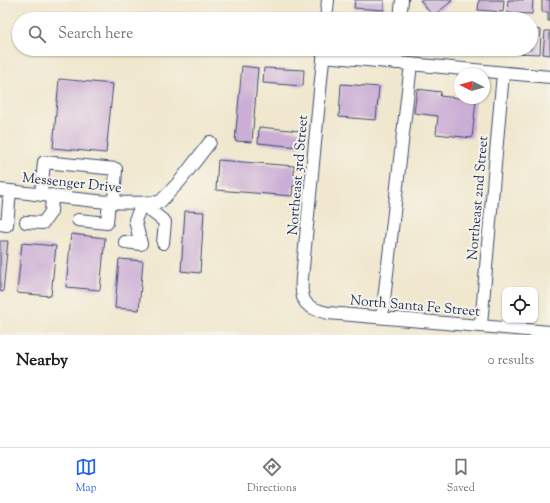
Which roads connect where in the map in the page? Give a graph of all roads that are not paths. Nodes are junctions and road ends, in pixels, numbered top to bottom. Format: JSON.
{"nodes":[{"id":1,"x":328,"y":0,"type":"edge"},
{"id":2,"x":402,"y":0,"type":"edge"},
{"id":3,"x":327,"y":12,"type":"edge"},
{"id":4,"x":401,"y":12,"type":"edge"},
{"id":5,"x":323,"y":56,"type":"edge"},
{"id":6,"x":345,"y":56,"type":"edge"},
{"id":7,"x":396,"y":56,"type":"edge"},
{"id":8,"x":396,"y":63,"type":"junction"},
{"id":9,"x":411,"y":64,"type":"junction"},
{"id":10,"x":503,"y":73,"type":"junction"},
{"id":11,"x":550,"y":77,"type":"edge"},
{"id":12,"x":210,"y":142,"type":"dead end"},
{"id":13,"x":5,"y":190,"type":"edge"},
{"id":14,"x":46,"y":195,"type":"junction"},
{"id":15,"x":112,"y":201,"type":"junction"},
{"id":16,"x":142,"y":204,"type":"junction"},
{"id":17,"x":78,"y":220,"type":"dead end"},
{"id":18,"x":26,"y":222,"type":"dead end"},
{"id":19,"x":0,"y":224,"type":"edge"},
{"id":20,"x":125,"y":242,"type":"dead end"},
{"id":21,"x":163,"y":243,"type":"dead end"},
{"id":22,"x":305,"y":303,"type":"joint"},
{"id":23,"x":382,"y":317,"type":"junction"},
{"id":24,"x":481,"y":325,"type":"junction"},
{"id":25,"x":550,"y":332,"type":"edge"}],
"edges":[{"from":1,"to":3,"type":"street"},
{"from":2,"to":4,"type":"street"},
{"from":5,"to":22,"type":"street","name":"Northeast 3rd Street"},
{"from":6,"to":8,"type":"street"},
{"from":7,"to":8,"type":"street"},
{"from":8,"to":9,"type":"street"},
{"from":9,"to":10,"type":"street"},
{"from":9,"to":23,"type":"street"},
{"from":10,"to":11,"type":"street"},
{"from":10,"to":24,"type":"street","name":"Northeast 2nd Street"},
{"from":12,"to":16,"type":"street","name":"Messenger Drive"},
{"from":13,"to":14,"type":"street","name":"Messenger Drive"},
{"from":13,"to":19,"type":"street"},
{"from":14,"to":15,"type":"street","name":"Messenger Drive"},
{"from":14,"to":15,"type":"street"},
{"from":14,"to":18,"type":"street"},
{"from":15,"to":16,"type":"street","name":"Messenger Drive"},
{"from":15,"to":17,"type":"street"},
{"from":16,"to":20,"type":"street"},
{"from":16,"to":21,"type":"street"},
{"from":22,"to":23,"type":"street","name":"North Santa Fe Street"},
{"from":23,"to":24,"type":"street","name":"North Santa Fe Street"},
{"from":24,"to":25,"type":"street","name":"North Santa Fe Street"}]}
